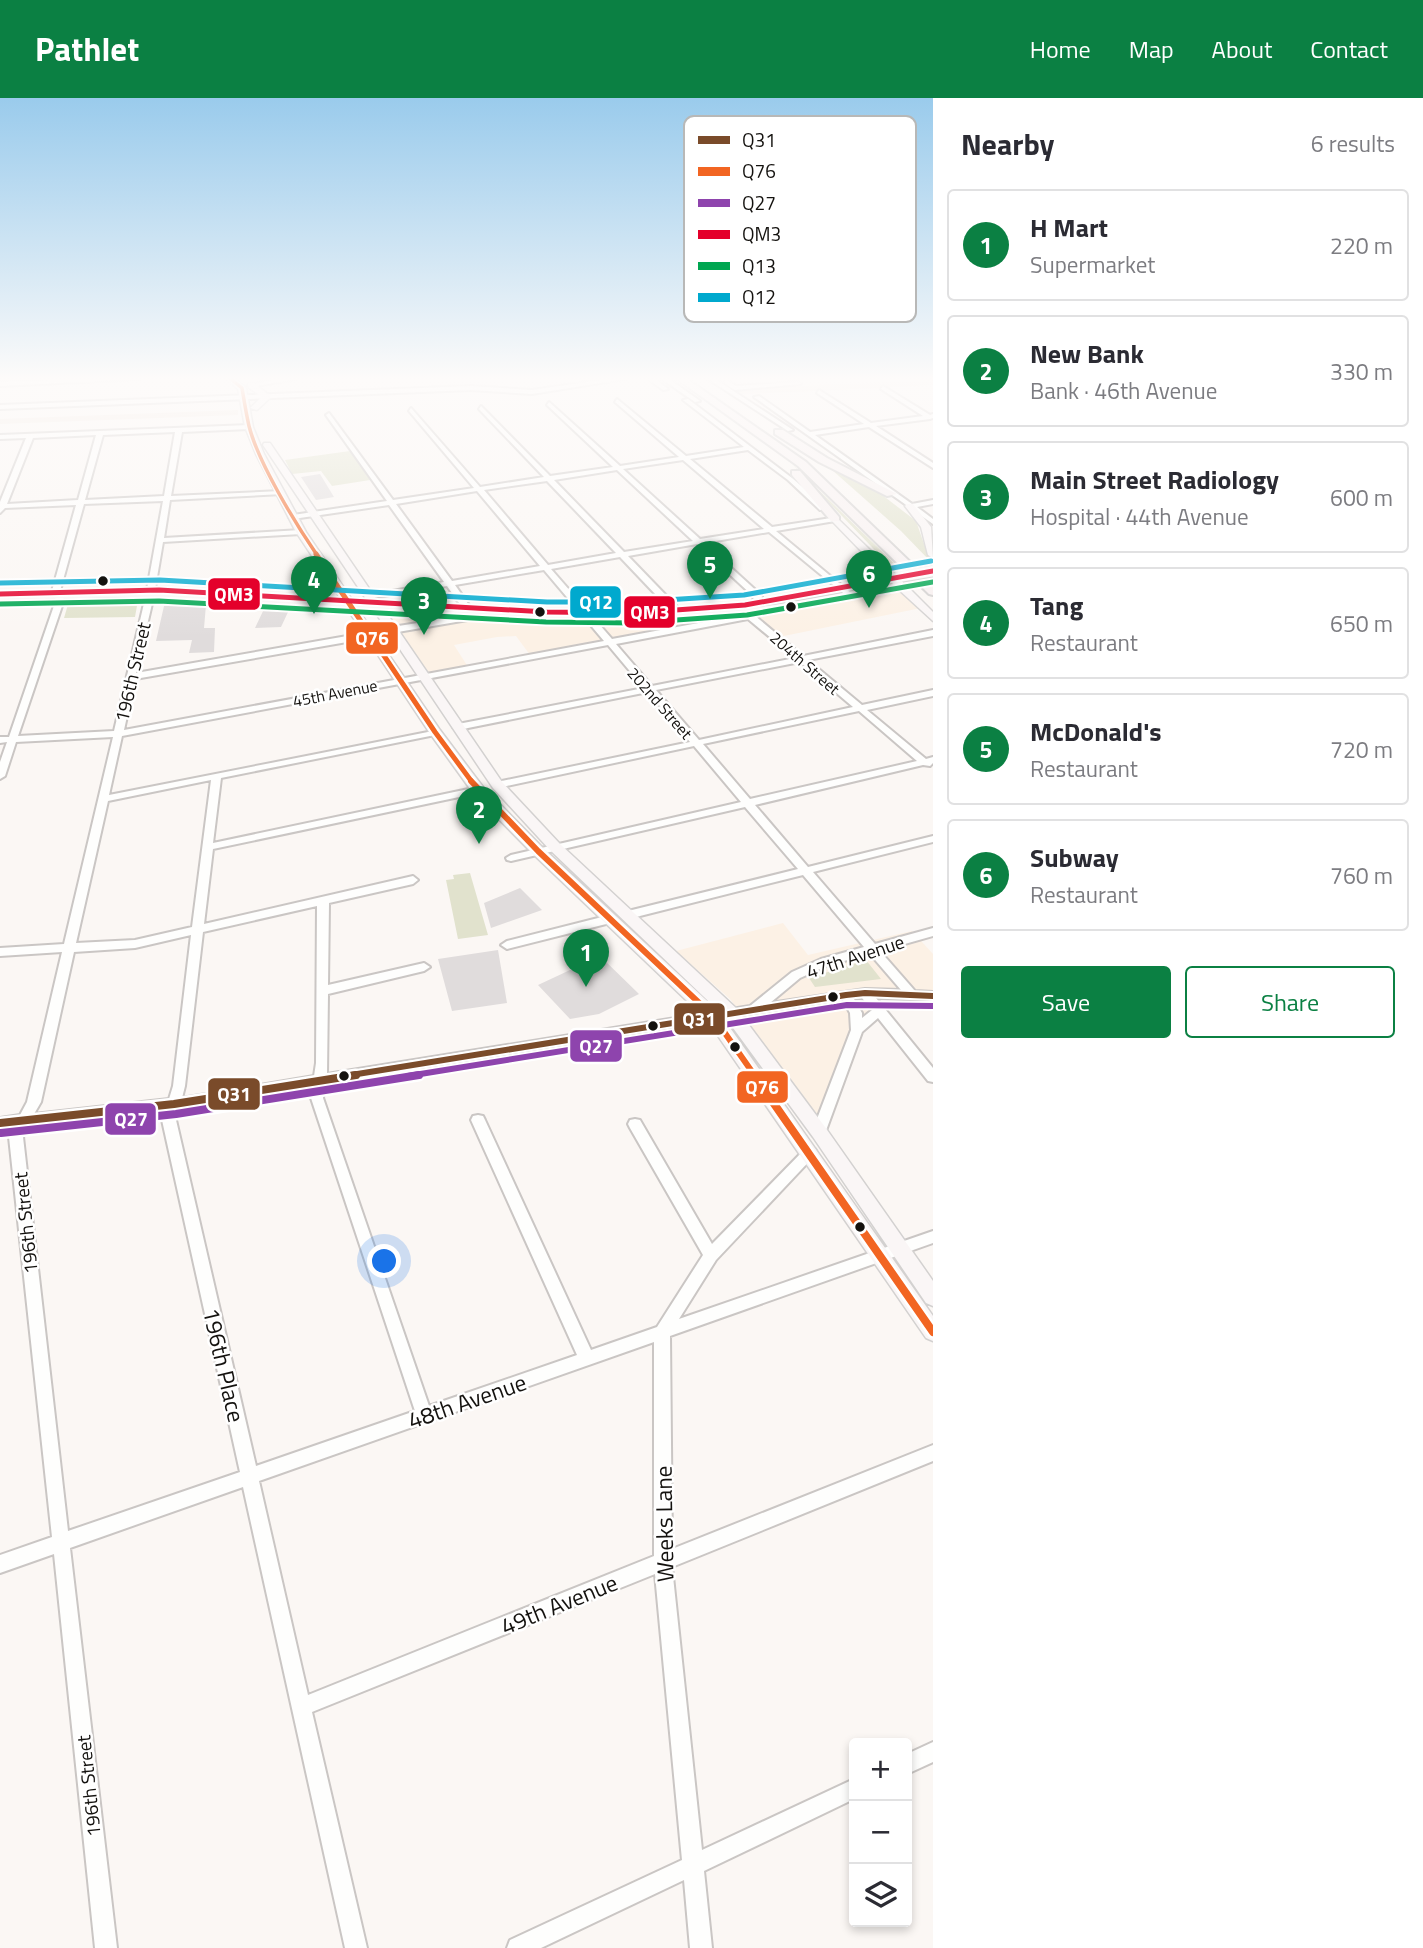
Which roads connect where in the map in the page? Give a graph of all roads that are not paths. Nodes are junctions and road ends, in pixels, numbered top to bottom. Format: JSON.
{"nodes":[{"id":1,"x":18,"y":465,"type":"edge"},
{"id":2,"x":90,"y":465,"type":"edge"},
{"id":3,"x":173,"y":465,"type":"edge"},
{"id":4,"x":266,"y":465,"type":"edge"},
{"id":5,"x":278,"y":465,"type":"edge"},
{"id":6,"x":366,"y":465,"type":"edge"},
{"id":7,"x":458,"y":465,"type":"edge"},
{"id":8,"x":536,"y":465,"type":"edge"},
{"id":9,"x":618,"y":465,"type":"edge"},
{"id":10,"x":692,"y":465,"type":"edge"},
{"id":11,"x":772,"y":465,"type":"edge"},
{"id":12,"x":776,"y":465,"type":"edge"},
{"id":13,"x":788,"y":465,"type":"edge"},
{"id":14,"x":803,"y":465,"type":"edge"},
{"id":15,"x":818,"y":465,"type":"edge"},
{"id":16,"x":833,"y":465,"type":"edge"},
{"id":17,"x":852,"y":465,"type":"edge"},
{"id":18,"x":614,"y":466,"type":"junction"},
{"id":19,"x":546,"y":476,"type":"junction"},
{"id":20,"x":790,"y":479,"type":"junction"},
{"id":21,"x":840,"y":484,"type":"dead end"},
{"id":22,"x":475,"y":486,"type":"junction"},
{"id":23,"x":281,"y":493,"type":"junction"},
{"id":24,"x":891,"y":494,"type":"junction"},
{"id":25,"x":168,"y":498,"type":"junction"},
{"id":26,"x":391,"y":499,"type":"junction"},
{"id":27,"x":79,"y":502,"type":"junction"},
{"id":28,"x":933,"y":502,"type":"edge"},
{"id":29,"x":911,"y":506,"type":"junction"},
{"id":30,"x":1,"y":507,"type":"edge"},
{"id":31,"x":310,"y":511,"type":"junction"},
{"id":32,"x":292,"y":514,"type":"junction"},
{"id":33,"x":835,"y":519,"type":"junction"},
{"id":34,"x":933,"y":522,"type":"edge"},
{"id":35,"x":770,"y":530,"type":"junction"},
{"id":36,"x":301,"y":532,"type":"junction"},
{"id":37,"x":160,"y":540,"type":"junction"},
{"id":38,"x":697,"y":542,"type":"junction"},
{"id":39,"x":622,"y":555,"type":"junction"},
{"id":40,"x":915,"y":555,"type":"dead end"},
{"id":41,"x":933,"y":555,"type":"edge"},
{"id":42,"x":544,"y":568,"type":"junction"},
{"id":43,"x":933,"y":572,"type":"edge"},
{"id":44,"x":933,"y":579,"type":"edge"},
{"id":45,"x":900,"y":581,"type":"junction"},
{"id":46,"x":451,"y":583,"type":"junction"},
{"id":47,"x":154,"y":591,"type":"junction"},
{"id":48,"x":933,"y":591,"type":"edge"},
{"id":49,"x":844,"y":592,"type":"junction"},
{"id":50,"x":57,"y":594,"type":"junction"},
{"id":51,"x":0,"y":595,"type":"edge"},
{"id":52,"x":363,"y":604,"type":"junction"},
{"id":53,"x":467,"y":608,"type":"junction"},
{"id":54,"x":752,"y":610,"type":"junction"},
{"id":55,"x":678,"y":613,"type":"junction"},
{"id":56,"x":482,"y":615,"type":"junction"},
{"id":57,"x":584,"y":615,"type":"junction"},
{"id":58,"x":933,"y":618,"type":"edge"},
{"id":59,"x":392,"y":630,"type":"junction"},
{"id":60,"x":933,"y":633,"type":"edge"},
{"id":61,"x":370,"y":635,"type":"junction"},
{"id":62,"x":608,"y":642,"type":"junction"},
{"id":63,"x":402,"y":647,"type":"junction"},
{"id":64,"x":800,"y":659,"type":"junction"},
{"id":65,"x":131,"y":677,"type":"junction"},
{"id":66,"x":413,"y":678,"type":"junction"},
{"id":67,"x":649,"y":690,"type":"junction"},
{"id":68,"x":933,"y":693,"type":"edge"},
{"id":69,"x":858,"y":708,"type":"junction"},
{"id":70,"x":458,"y":727,"type":"junction"},
{"id":71,"x":435,"y":732,"type":"junction"},
{"id":72,"x":118,"y":734,"type":"junction"},
{"id":73,"x":0,"y":740,"type":"edge"},
{"id":74,"x":12,"y":740,"type":"junction"},
{"id":75,"x":695,"y":743,"type":"junction"},
{"id":76,"x":930,"y":763,"type":"edge"},
{"id":77,"x":0,"y":776,"type":"edge"},
{"id":78,"x":216,"y":776,"type":"junction"},
{"id":79,"x":497,"y":785,"type":"junction"},
{"id":80,"x":478,"y":790,"type":"junction"},
{"id":81,"x":103,"y":799,"type":"junction"},
{"id":82,"x":747,"y":803,"type":"junction"},
{"id":83,"x":933,"y":839,"type":"edge"},
{"id":84,"x":555,"y":847,"type":"junction"},
{"id":85,"x":208,"y":848,"type":"junction"},
{"id":86,"x":538,"y":851,"type":"junction"},
{"id":87,"x":511,"y":858,"type":"dead end"},
{"id":88,"x":805,"y":872,"type":"junction"},
{"id":89,"x":413,"y":880,"type":"dead end"},
{"id":90,"x":323,"y":901,"type":"junction"},
{"id":91,"x":628,"y":915,"type":"junction"},
{"id":92,"x":610,"y":919,"type":"junction"},
{"id":93,"x":198,"y":930,"type":"junction"},
{"id":94,"x":933,"y":932,"type":"edge"},
{"id":95,"x":507,"y":945,"type":"dead end"},
{"id":96,"x":871,"y":948,"type":"junction"},
{"id":97,"x":69,"y":949,"type":"junction"},
{"id":98,"x":0,"y":953,"type":"edge"},
{"id":99,"x":424,"y":967,"type":"dead end"},
{"id":100,"x":323,"y":991,"type":"junction"},
{"id":101,"x":865,"y":993,"type":"junction"},
{"id":102,"x":911,"y":994,"type":"junction"},
{"id":103,"x":846,"y":995,"type":"junction"},
{"id":104,"x":933,"y":996,"type":"edge"},
{"id":105,"x":754,"y":1009,"type":"junction"},
{"id":106,"x":879,"y":1010,"type":"junction"},
{"id":107,"x":732,"y":1013,"type":"junction"},
{"id":108,"x":713,"y":1016,"type":"junction"},
{"id":109,"x":857,"y":1031,"type":"junction"},
{"id":110,"x":933,"y":1077,"type":"edge"},
{"id":111,"x":318,"y":1081,"type":"junction"},
{"id":112,"x":174,"y":1104,"type":"junction"},
{"id":113,"x":24,"y":1120,"type":"junction"},
{"id":114,"x":478,"y":1120,"type":"dead end"},
{"id":115,"x":0,"y":1123,"type":"edge"},
{"id":116,"x":635,"y":1124,"type":"dead end"},
{"id":117,"x":819,"y":1132,"type":"junction"},
{"id":118,"x":810,"y":1153,"type":"junction"},
{"id":119,"x":933,"y":1237,"type":"edge"},
{"id":120,"x":890,"y":1252,"type":"junction"},
{"id":121,"x":711,"y":1255,"type":"junction"},
{"id":122,"x":933,"y":1297,"type":"edge"},
{"id":123,"x":933,"y":1332,"type":"edge"},
{"id":124,"x":662,"y":1333,"type":"junction"},
{"id":125,"x":587,"y":1359,"type":"junction"},
{"id":126,"x":424,"y":1415,"type":"junction"},
{"id":127,"x":933,"y":1452,"type":"edge"},
{"id":128,"x":250,"y":1476,"type":"junction"},
{"id":129,"x":61,"y":1542,"type":"junction"},
{"id":130,"x":663,"y":1562,"type":"junction"},
{"id":131,"x":0,"y":1564,"type":"edge"},
{"id":132,"x":302,"y":1707,"type":"junction"},
{"id":133,"x":933,"y":1752,"type":"edge"},
{"id":134,"x":912,"y":1762,"type":"edge"},
{"id":135,"x":849,"y":1791,"type":"edge"},
{"id":136,"x":693,"y":1867,"type":"junction"},
{"id":137,"x":106,"y":1948,"type":"edge"},
{"id":138,"x":356,"y":1948,"type":"edge"},
{"id":139,"x":518,"y":1948,"type":"edge"},
{"id":140,"x":701,"y":1948,"type":"edge"}],
"edges":[{"from":1,"to":30,"type":"street"},
{"from":2,"to":27,"type":"street"},
{"from":3,"to":25,"type":"street","name":"196th Street"},
{"from":4,"to":23,"type":"main road"},
{"from":5,"to":31,"type":"main road"},
{"from":6,"to":26,"type":"street"},
{"from":7,"to":22,"type":"street","name":"202nd Street"},
{"from":8,"to":19,"type":"street"},
{"from":9,"to":18,"type":"street"},
{"from":10,"to":35,"type":"street"},
{"from":11,"to":20,"type":"street"},
{"from":12,"to":20,"type":"street"},
{"from":13,"to":33,"type":"highway"},
{"from":14,"to":48,"type":"highway"},
{"from":15,"to":21,"type":"highway"},
{"from":16,"to":24,"type":"highway"},
{"from":17,"to":24,"type":"street"},
{"from":18,"to":19,"type":"street"},
{"from":18,"to":38,"type":"street","name":"204th Street"},
{"from":19,"to":22,"type":"street"},
{"from":19,"to":39,"type":"street"},
{"from":20,"to":33,"type":"street"},
{"from":22,"to":26,"type":"street"},
{"from":22,"to":42,"type":"street","name":"202nd Street"},
{"from":23,"to":25,"type":"street"},
{"from":23,"to":32,"type":"main road"},
{"from":24,"to":29,"type":"street"},
{"from":25,"to":27,"type":"street"},
{"from":25,"to":37,"type":"street","name":"196th Street"},
{"from":26,"to":31,"type":"street"},
{"from":26,"to":46,"type":"street"},
{"from":27,"to":30,"type":"street"},
{"from":27,"to":50,"type":"street"},
{"from":28,"to":29,"type":"street"},
{"from":29,"to":34,"type":"street"},
{"from":29,"to":41,"type":"main road"},
{"from":31,"to":32,"type":"street"},
{"from":31,"to":52,"type":"main road"},
{"from":32,"to":36,"type":"main road"},
{"from":33,"to":35,"type":"street"},
{"from":33,"to":45,"type":"main road"},
{"from":35,"to":38,"type":"street"},
{"from":35,"to":49,"type":"street"},
{"from":36,"to":37,"type":"street"},
{"from":36,"to":52,"type":"main road"},
{"from":37,"to":47,"type":"street","name":"196th Street"},
{"from":38,"to":39,"type":"street"},
{"from":38,"to":54,"type":"street","name":"204th Street"},
{"from":39,"to":42,"type":"street"},
{"from":39,"to":55,"type":"street"},
{"from":40,"to":43,"type":"highway"},
{"from":42,"to":46,"type":"street"},
{"from":42,"to":57,"type":"street","name":"202nd Street"},
{"from":43,"to":45,"type":"main road","bridge":true},
{"from":44,"to":45,"type":"main road"},
{"from":45,"to":49,"type":"main road"},
{"from":45,"to":58,"type":"main road"},
{"from":46,"to":52,"type":"street"},
{"from":46,"to":53,"type":"street"},
{"from":47,"to":50,"type":"main road"},
{"from":47,"to":50,"type":"main road"},
{"from":47,"to":52,"type":"main road"},
{"from":47,"to":65,"type":"street","name":"196th Street"},
{"from":49,"to":54,"type":"main road"},
{"from":49,"to":54,"type":"main road"},
{"from":50,"to":51,"type":"main road"},
{"from":50,"to":74,"type":"street"},
{"from":52,"to":53,"type":"main road"},
{"from":52,"to":56,"type":"main road"},
{"from":52,"to":59,"type":"main road"},
{"from":52,"to":61,"type":"main road"},
{"from":52,"to":63,"type":"main road"},
{"from":53,"to":57,"type":"main road"},
{"from":54,"to":55,"type":"main road"},
{"from":54,"to":62,"type":"street","name":"45th Avenue"},
{"from":54,"to":64,"type":"street","name":"204th Street"},
{"from":55,"to":57,"type":"main road"},
{"from":55,"to":57,"type":"main road"},
{"from":56,"to":57,"type":"main road"},
{"from":56,"to":59,"type":"street"},
{"from":57,"to":62,"type":"street","name":"202nd Street"},
{"from":59,"to":63,"type":"main road"},
{"from":60,"to":64,"type":"street"},
{"from":61,"to":65,"type":"street"},
{"from":61,"to":66,"type":"main road"},
{"from":62,"to":66,"type":"street","name":"45th Avenue"},
{"from":62,"to":67,"type":"street","name":"202nd Street"},
{"from":63,"to":66,"type":"main road"},
{"from":64,"to":67,"type":"street"},
{"from":64,"to":69,"type":"street","name":"204th Street"},
{"from":65,"to":72,"type":"street","name":"196th Street"},
{"from":66,"to":70,"type":"main road"},
{"from":66,"to":71,"type":"main road"},
{"from":66,"to":72,"type":"street","name":"45th Avenue"},
{"from":67,"to":70,"type":"street"},
{"from":67,"to":75,"type":"street","name":"202nd Street"},
{"from":68,"to":69,"type":"street"},
{"from":69,"to":75,"type":"street"},
{"from":69,"to":76,"type":"street","name":"204th Street"},
{"from":70,"to":79,"type":"main road"},
{"from":71,"to":78,"type":"street"},
{"from":71,"to":80,"type":"main road"},
{"from":72,"to":74,"type":"street","name":"45th Avenue"},
{"from":72,"to":81,"type":"street","name":"196th Street"},
{"from":73,"to":74,"type":"street","name":"45th Avenue"},
{"from":74,"to":77,"type":"street"},
{"from":75,"to":79,"type":"street"},
{"from":75,"to":82,"type":"street","name":"202nd Street"},
{"from":76,"to":82,"type":"street"},
{"from":78,"to":81,"type":"street"},
{"from":78,"to":85,"type":"street","name":"196th Place"},
{"from":79,"to":84,"type":"main road"},
{"from":80,"to":85,"type":"street"},
{"from":80,"to":86,"type":"main road"},
{"from":81,"to":97,"type":"street","name":"196th Street"},
{"from":82,"to":84,"type":"street"},
{"from":82,"to":88,"type":"street","name":"202nd Street"},
{"from":83,"to":88,"type":"street"},
{"from":84,"to":86,"type":"street"},
{"from":84,"to":91,"type":"main road"},
{"from":85,"to":93,"type":"street","name":"196th Place"},
{"from":86,"to":87,"type":"street"},
{"from":86,"to":92,"type":"main road"},
{"from":88,"to":91,"type":"street"},
{"from":88,"to":96,"type":"street","name":"202nd Street"},
{"from":89,"to":90,"type":"street"},
{"from":90,"to":93,"type":"street"},
{"from":90,"to":100,"type":"street"},
{"from":91,"to":107,"type":"main road"},
{"from":92,"to":95,"type":"street"},
{"from":92,"to":108,"type":"main road"},
{"from":93,"to":97,"type":"street"},
{"from":93,"to":112,"type":"street","name":"196th Place"},
{"from":94,"to":96,"type":"street","name":"47th Avenue"},
{"from":96,"to":102,"type":"street","name":"202nd Street"},
{"from":96,"to":105,"type":"street","name":"47th Avenue"},
{"from":97,"to":98,"type":"street"},
{"from":97,"to":113,"type":"street","name":"196th Street"},
{"from":99,"to":100,"type":"street"},
{"from":100,"to":111,"type":"street"},
{"from":101,"to":102,"type":"street"},
{"from":101,"to":103,"type":"street"},
{"from":101,"to":106,"type":"street"},
{"from":102,"to":104,"type":"street"},
{"from":103,"to":105,"type":"street"},
{"from":103,"to":109,"type":"street"},
{"from":105,"to":107,"type":"street","name":"47th Avenue"},
{"from":106,"to":109,"type":"street"},
{"from":106,"to":110,"type":"street"},
{"from":107,"to":108,"type":"street","name":"47th Avenue"},
{"from":107,"to":117,"type":"main road"},
{"from":108,"to":111,"type":"street","name":"47th Avenue"},
{"from":108,"to":118,"type":"main road"},
{"from":109,"to":117,"type":"street"},
{"from":111,"to":112,"type":"street","name":"47th Avenue"},
{"from":111,"to":126,"type":"street"},
{"from":112,"to":113,"type":"street","name":"47th Avenue"},
{"from":112,"to":128,"type":"street","name":"196th Place"},
{"from":113,"to":115,"type":"street","name":"47th Avenue"},
{"from":113,"to":129,"type":"street","name":"196th Street"},
{"from":114,"to":125,"type":"street"},
{"from":116,"to":121,"type":"street"},
{"from":117,"to":120,"type":"main road"},
{"from":118,"to":120,"type":"main road"},
{"from":118,"to":121,"type":"street"},
{"from":119,"to":120,"type":"street","name":"48th Avenue"},
{"from":120,"to":122,"type":"main road"},
{"from":120,"to":123,"type":"main road"},
{"from":120,"to":124,"type":"street","name":"48th Avenue"},
{"from":121,"to":124,"type":"street"},
{"from":124,"to":125,"type":"street","name":"48th Avenue"},
{"from":124,"to":130,"type":"street","name":"Weeks Lane"},
{"from":125,"to":126,"type":"street","name":"48th Avenue"},
{"from":126,"to":128,"type":"street","name":"48th Avenue"},
{"from":127,"to":130,"type":"street","name":"49th Avenue"},
{"from":128,"to":129,"type":"street","name":"48th Avenue"},
{"from":128,"to":132,"type":"street","name":"196th Place"},
{"from":129,"to":131,"type":"street","name":"48th Avenue"},
{"from":129,"to":137,"type":"street","name":"196th Street"},
{"from":130,"to":132,"type":"street","name":"49th Avenue"},
{"from":130,"to":136,"type":"street","name":"Weeks Lane"},
{"from":132,"to":138,"type":"street","name":"196th Place"},
{"from":133,"to":134,"type":"street"},
{"from":135,"to":136,"type":"street"},
{"from":136,"to":139,"type":"street"},
{"from":136,"to":140,"type":"street","name":"Weeks Lane"}]}
